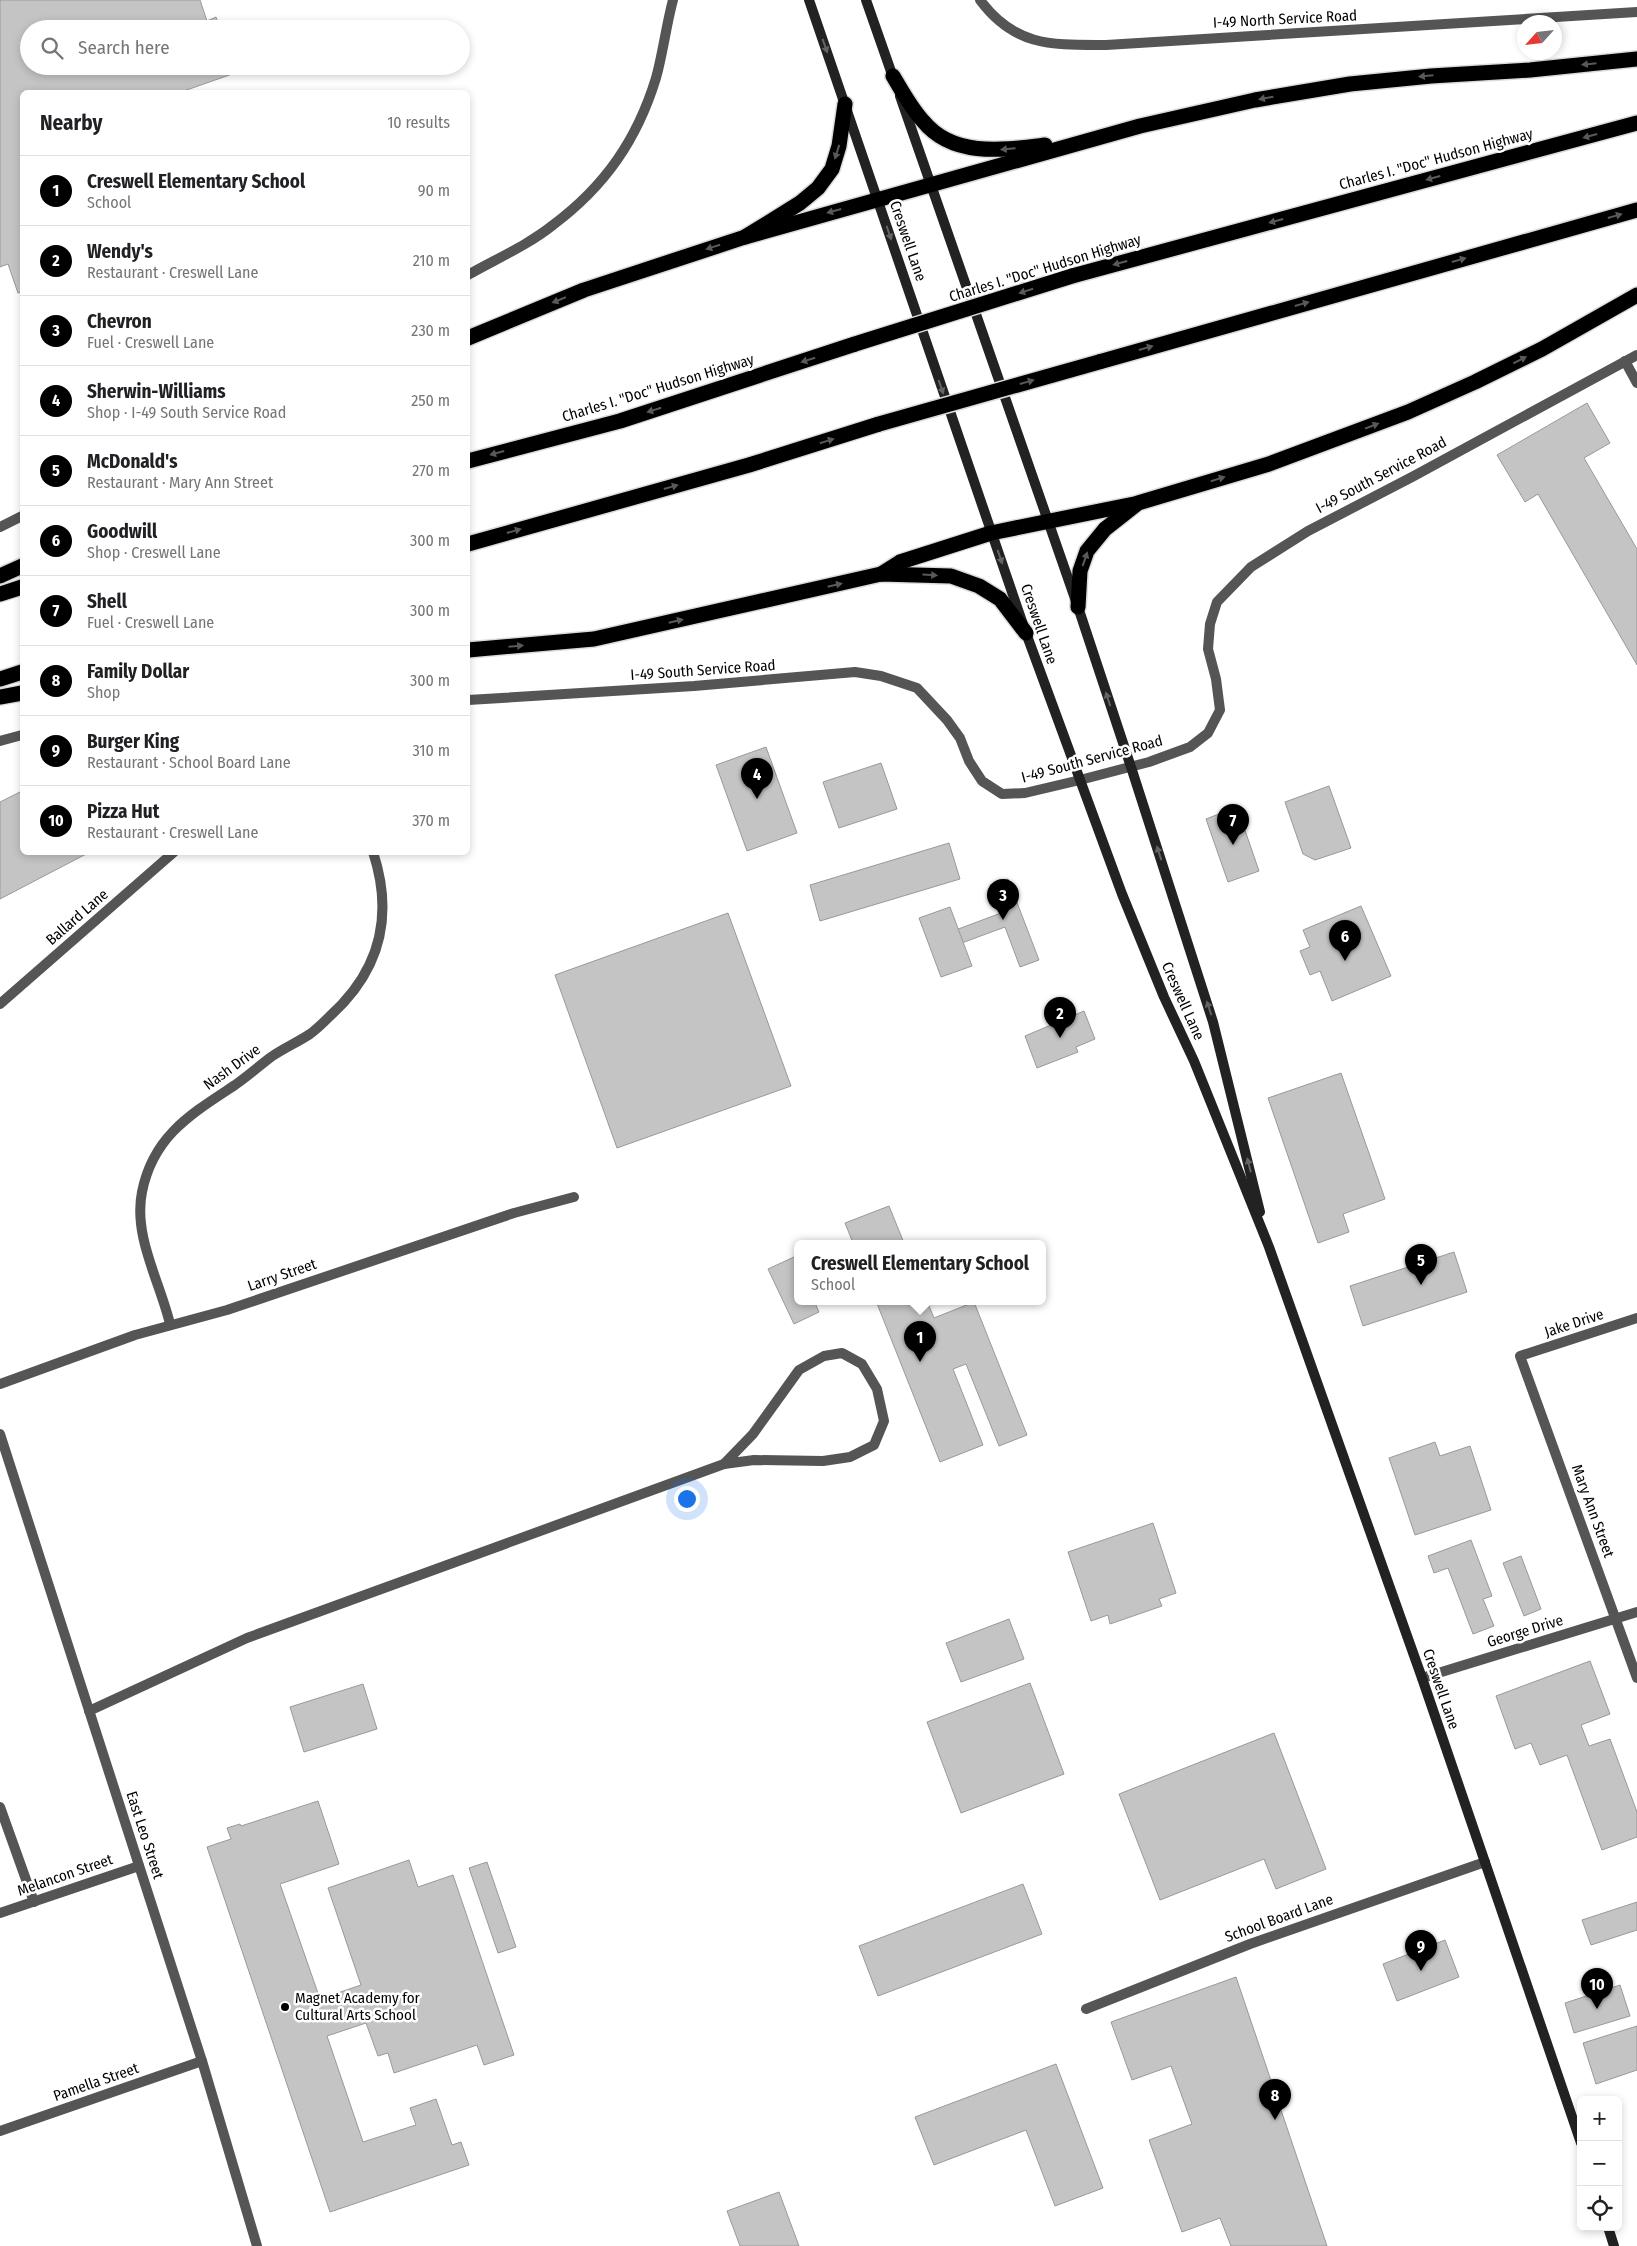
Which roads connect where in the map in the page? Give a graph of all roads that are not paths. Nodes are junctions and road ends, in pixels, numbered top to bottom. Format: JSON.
{"nodes":[{"id":1,"x":673,"y":0,"type":"edge"},
{"id":2,"x":809,"y":0,"type":"edge"},
{"id":3,"x":866,"y":0,"type":"edge"},
{"id":4,"x":980,"y":0,"type":"edge"},
{"id":5,"x":1637,"y":12,"type":"edge"},
{"id":6,"x":1637,"y":59,"type":"edge"},
{"id":7,"x":893,"y":76,"type":"junction"},
{"id":8,"x":844,"y":104,"type":"junction"},
{"id":9,"x":1637,"y":123,"type":"edge"},
{"id":10,"x":1092,"y":139,"type":"junction"},
{"id":11,"x":932,"y":185,"type":"junction"},
{"id":12,"x":878,"y":200,"type":"junction"},
{"id":13,"x":1637,"y":210,"type":"edge"},
{"id":14,"x":745,"y":236,"type":"junction"},
{"id":15,"x":470,"y":274,"type":"edge"},
{"id":16,"x":1637,"y":295,"type":"edge"},
{"id":17,"x":470,"y":337,"type":"edge"},
{"id":18,"x":1637,"y":355,"type":"edge"},
{"id":19,"x":1625,"y":362,"type":"junction"},
{"id":20,"x":1637,"y":383,"type":"edge"},
{"id":21,"x":470,"y":460,"type":"edge"},
{"id":22,"x":1138,"y":503,"type":"junction"},
{"id":23,"x":20,"y":517,"type":"edge"},
{"id":24,"x":1048,"y":521,"type":"junction"},
{"id":25,"x":0,"y":526,"type":"edge"},
{"id":26,"x":991,"y":533,"type":"junction"},
{"id":27,"x":470,"y":543,"type":"edge"},
{"id":28,"x":20,"y":567,"type":"edge"},
{"id":29,"x":881,"y":574,"type":"junction"},
{"id":30,"x":0,"y":576,"type":"edge"},
{"id":31,"x":20,"y":589,"type":"edge"},
{"id":32,"x":0,"y":594,"type":"edge"},
{"id":33,"x":1078,"y":607,"type":"junction"},
{"id":34,"x":1026,"y":633,"type":"junction"},
{"id":35,"x":470,"y":650,"type":"edge"},
{"id":36,"x":20,"y":673,"type":"edge"},
{"id":37,"x":0,"y":679,"type":"edge"},
{"id":38,"x":20,"y":693,"type":"edge"},
{"id":39,"x":0,"y":696,"type":"edge"},
{"id":40,"x":470,"y":700,"type":"edge"},
{"id":41,"x":20,"y":736,"type":"edge"},
{"id":42,"x":0,"y":741,"type":"edge"},
{"id":43,"x":1131,"y":767,"type":"junction"},
{"id":44,"x":1080,"y":780,"type":"junction"},
{"id":45,"x":171,"y":855,"type":"edge"},
{"id":46,"x":374,"y":855,"type":"edge"},
{"id":47,"x":0,"y":1004,"type":"edge"},
{"id":48,"x":574,"y":1197,"type":"dead end"},
{"id":49,"x":1269,"y":1247,"type":"junction"},
{"id":50,"x":1637,"y":1318,"type":"edge"},
{"id":51,"x":170,"y":1324,"type":"junction"},
{"id":52,"x":1520,"y":1356,"type":"joint"},
{"id":53,"x":0,"y":1384,"type":"edge"},
{"id":54,"x":0,"y":1434,"type":"edge"},
{"id":55,"x":724,"y":1464,"type":"junction"},
{"id":56,"x":1637,"y":1612,"type":"edge"},
{"id":57,"x":1617,"y":1619,"type":"junction"},
{"id":58,"x":1422,"y":1678,"type":"junction"},
{"id":59,"x":1637,"y":1678,"type":"edge"},
{"id":60,"x":89,"y":1711,"type":"junction"},
{"id":61,"x":0,"y":1807,"type":"edge"},
{"id":62,"x":1485,"y":1862,"type":"junction"},
{"id":63,"x":139,"y":1866,"type":"junction"},
{"id":64,"x":34,"y":1902,"type":"junction"},
{"id":65,"x":0,"y":1913,"type":"edge"},
{"id":66,"x":1086,"y":2009,"type":"dead end"},
{"id":67,"x":202,"y":2061,"type":"junction"},
{"id":68,"x":0,"y":2131,"type":"edge"},
{"id":69,"x":1580,"y":2141,"type":"edge"},
{"id":70,"x":1609,"y":2231,"type":"edge"},
{"id":71,"x":257,"y":2246,"type":"edge"},
{"id":72,"x":1614,"y":2246,"type":"edge"}],
"edges":[{"from":1,"to":15,"type":"street"},
{"from":2,"to":8,"type":"main road","name":"Creswell Lane","one_way":true},
{"from":3,"to":7,"type":"main road","name":"Creswell Lane"},
{"from":4,"to":5,"type":"street","name":"I-49 North Service Road"},
{"from":6,"to":10,"type":"highway","one_way":true},
{"from":10,"to":7,"type":"highway","one_way":true},
{"from":7,"to":11,"type":"main road","name":"Creswell Lane"},
{"from":8,"to":12,"type":"main road","name":"Creswell Lane"},
{"from":8,"to":14,"type":"highway","one_way":true},
{"from":9,"to":21,"type":"highway","name":"Charles I. \"Doc\" Hudson Highway","one_way":true,"bridge":true},
{"from":10,"to":11,"type":"highway"},
{"from":11,"to":12,"type":"highway"},
{"from":11,"to":24,"type":"main road","name":"Creswell Lane"},
{"from":12,"to":14,"type":"highway","one_way":true},
{"from":12,"to":26,"type":"main road","name":"Creswell Lane","one_way":true},
{"from":27,"to":13,"type":"highway","one_way":true,"bridge":true},
{"from":14,"to":17,"type":"highway","one_way":true},
{"from":22,"to":16,"type":"highway","one_way":true},
{"from":18,"to":19,"type":"street","name":"I-49 South Service Road"},
{"from":19,"to":20,"type":"street"},
{"from":19,"to":43,"type":"street","name":"I-49 South Service Road"},
{"from":22,"to":24,"type":"highway"},
{"from":33,"to":22,"type":"highway","one_way":true},
{"from":23,"to":25,"type":"street"},
{"from":24,"to":26,"type":"highway"},
{"from":24,"to":33,"type":"main road","name":"Creswell Lane"},
{"from":26,"to":29,"type":"highway"},
{"from":26,"to":34,"type":"main road","name":"Creswell Lane","one_way":true},
{"from":28,"to":30,"type":"highway"},
{"from":29,"to":34,"type":"highway","one_way":true},
{"from":35,"to":29,"type":"highway","one_way":true},
{"from":31,"to":32,"type":"highway"},
{"from":43,"to":33,"type":"main road","name":"Creswell Lane","one_way":true},
{"from":34,"to":44,"type":"main road","name":"Creswell Lane"},
{"from":36,"to":37,"type":"highway"},
{"from":38,"to":39,"type":"highway"},
{"from":40,"to":44,"type":"street","name":"I-49 South Service Road"},
{"from":41,"to":42,"type":"street"},
{"from":43,"to":44,"type":"street","name":"I-49 South Service Road"},
{"from":49,"to":43,"type":"main road","name":"Creswell Lane","one_way":true},
{"from":44,"to":49,"type":"main road","name":"Creswell Lane"},
{"from":45,"to":47,"type":"street","name":"Ballard Lane"},
{"from":46,"to":51,"type":"street","name":"Nash Drive"},
{"from":48,"to":51,"type":"street","name":"Larry Street"},
{"from":49,"to":58,"type":"main road","name":"Creswell Lane"},
{"from":50,"to":52,"type":"street","name":"Jake Drive"},
{"from":51,"to":53,"type":"street","name":"Larry Street"},
{"from":52,"to":57,"type":"street","name":"Mary Ann Street"},
{"from":54,"to":60,"type":"street","name":"East Leo Street"},
{"from":55,"to":55,"type":"street"},
{"from":55,"to":60,"type":"street"},
{"from":56,"to":57,"type":"street","name":"George Drive"},
{"from":57,"to":58,"type":"street","name":"George Drive"},
{"from":57,"to":59,"type":"street","name":"Mary Ann Street"},
{"from":58,"to":62,"type":"main road","name":"Creswell Lane"},
{"from":60,"to":63,"type":"street","name":"East Leo Street"},
{"from":61,"to":64,"type":"street"},
{"from":62,"to":66,"type":"street","name":"School Board Lane"},
{"from":62,"to":69,"type":"main road","name":"Creswell Lane"},
{"from":63,"to":64,"type":"street","name":"Melancon Street"},
{"from":63,"to":67,"type":"street","name":"East Leo Street"},
{"from":64,"to":65,"type":"street","name":"Melancon Street"},
{"from":67,"to":68,"type":"street","name":"Pamella Street"},
{"from":67,"to":71,"type":"street","name":"East Leo Street"},
{"from":70,"to":72,"type":"main road"}]}
